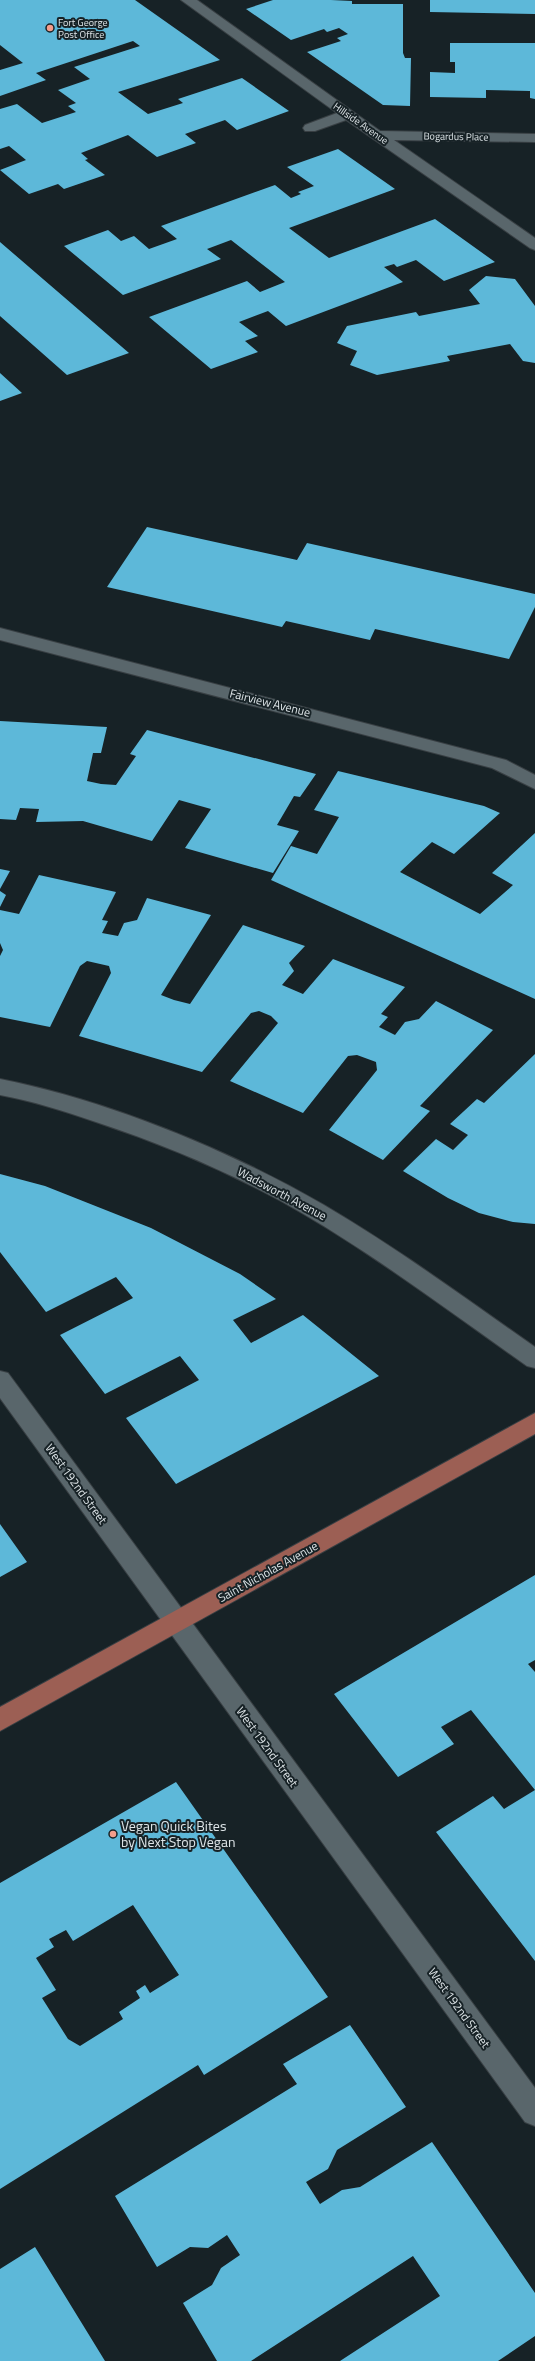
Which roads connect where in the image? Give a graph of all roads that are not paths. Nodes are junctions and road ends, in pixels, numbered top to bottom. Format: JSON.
{"nodes":[{"id":1,"x":188,"y":0,"type":"edge"},
{"id":2,"x":348,"y":114,"type":"junction"},
{"id":3,"x":310,"y":128,"type":"dead end"},
{"id":4,"x":377,"y":135,"type":"junction"},
{"id":5,"x":535,"y":138,"type":"edge"},
{"id":6,"x":535,"y":245,"type":"edge"},
{"id":7,"x":1,"y":635,"type":"edge"},
{"id":8,"x":535,"y":783,"type":"edge"},
{"id":9,"x":0,"y":1087,"type":"edge"},
{"id":10,"x":535,"y":1360,"type":"edge"},
{"id":11,"x":0,"y":1380,"type":"edge"},
{"id":12,"x":535,"y":1423,"type":"edge"},
{"id":13,"x":176,"y":1623,"type":"junction"},
{"id":14,"x":0,"y":1720,"type":"edge"},
{"id":15,"x":535,"y":2112,"type":"edge"}],
"edges":[{"from":1,"to":2,"type":"street","name":"Hillside Avenue"},
{"from":2,"to":3,"type":"street"},
{"from":2,"to":4,"type":"street","name":"Hillside Avenue"},
{"from":4,"to":5,"type":"street","name":"Bogardus Place"},
{"from":4,"to":6,"type":"street","name":"Hillside Avenue"},
{"from":7,"to":8,"type":"street","name":"Fairview Avenue"},
{"from":9,"to":10,"type":"street","name":"Wadsworth Avenue"},
{"from":11,"to":13,"type":"street","name":"West 192nd Street"},
{"from":12,"to":13,"type":"main road","name":"Saint Nicholas Avenue"},
{"from":13,"to":14,"type":"main road","name":"Saint Nicholas Avenue"},
{"from":13,"to":15,"type":"street","name":"West 192nd Street"}]}
